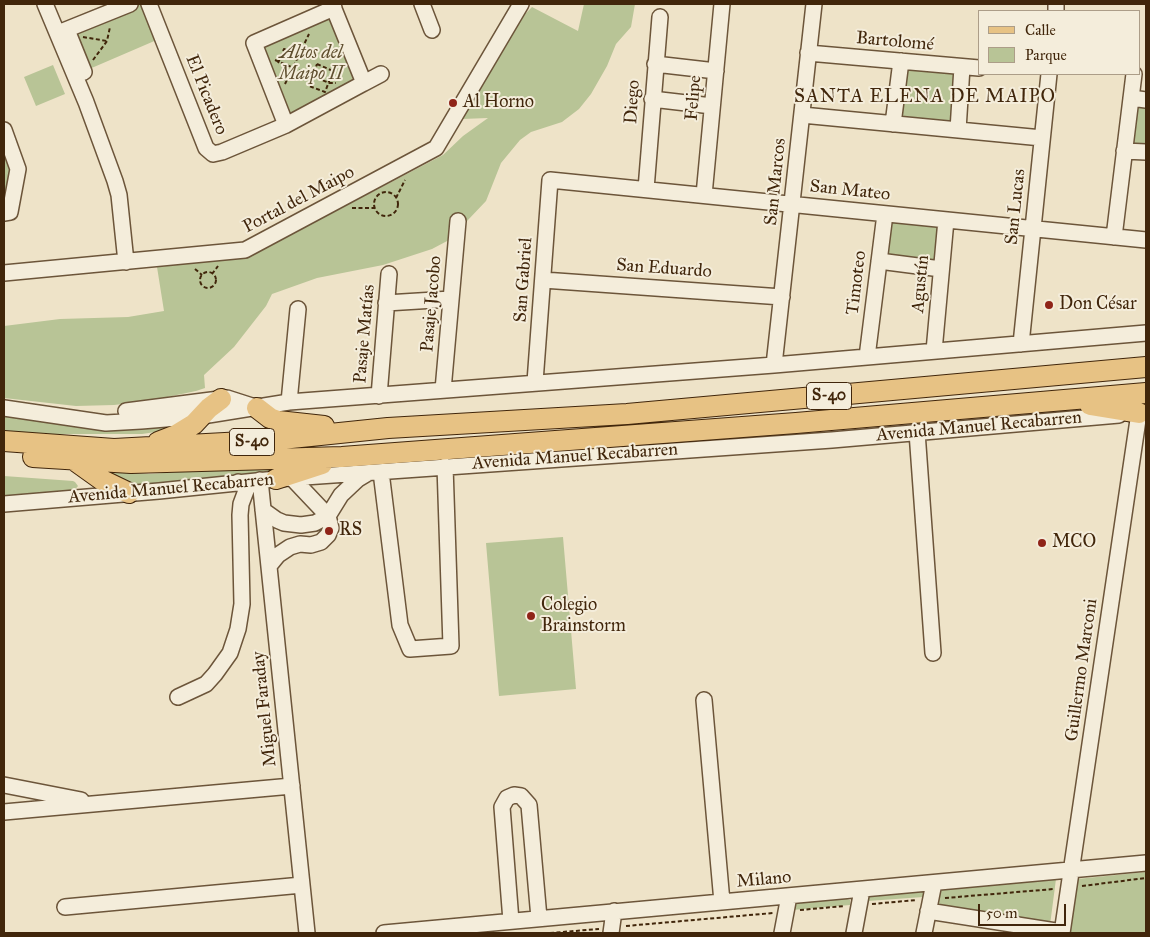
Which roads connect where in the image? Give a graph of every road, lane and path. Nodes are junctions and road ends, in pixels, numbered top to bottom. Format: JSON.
{"nodes":[{"id":1,"x":45,"y":4,"type":"edge"},
{"id":2,"x":130,"y":4,"type":"edge"},
{"id":3,"x":149,"y":4,"type":"edge"},
{"id":4,"x":422,"y":4,"type":"edge"},
{"id":5,"x":521,"y":4,"type":"edge"},
{"id":6,"x":722,"y":4,"type":"edge"},
{"id":7,"x":814,"y":4,"type":"edge"},
{"id":8,"x":333,"y":6,"type":"edge"},
{"id":9,"x":112,"y":11,"type":"junction"},
{"id":10,"x":318,"y":16,"type":"junction"},
{"id":11,"x":660,"y":17,"type":"dead end"},
{"id":12,"x":432,"y":30,"type":"dead end"},
{"id":13,"x":64,"y":32,"type":"junction"},
{"id":14,"x":107,"y":41,"type":"junction"},
{"id":15,"x":808,"y":53,"type":"junction"},
{"id":16,"x":298,"y":55,"type":"junction"},
{"id":17,"x":272,"y":58,"type":"dead end"},
{"id":18,"x":901,"y":61,"type":"junction"},
{"id":19,"x":278,"y":62,"type":"junction"},
{"id":20,"x":655,"y":64,"type":"junction"},
{"id":21,"x":962,"y":67,"type":"junction"},
{"id":22,"x":292,"y":68,"type":"junction"},
{"id":23,"x":978,"y":68,"type":"edge"},
{"id":24,"x":275,"y":69,"type":"dead end"},
{"id":25,"x":716,"y":71,"type":"junction"},
{"id":26,"x":80,"y":73,"type":"junction"},
{"id":27,"x":381,"y":74,"type":"dead end"},
{"id":28,"x":1045,"y":75,"type":"edge"},
{"id":29,"x":1134,"y":75,"type":"edge"},
{"id":30,"x":312,"y":76,"type":"junction"},
{"id":31,"x":279,"y":78,"type":"dead end"},
{"id":32,"x":286,"y":81,"type":"junction"},
{"id":33,"x":329,"y":83,"type":"junction"},
{"id":34,"x":338,"y":83,"type":"dead end"},
{"id":35,"x":364,"y":83,"type":"junction"},
{"id":36,"x":1130,"y":98,"type":"junction"},
{"id":37,"x":652,"y":99,"type":"junction"},
{"id":38,"x":1146,"y":100,"type":"edge"},
{"id":39,"x":279,"y":105,"type":"junction"},
{"id":40,"x":712,"y":106,"type":"junction"},
{"id":41,"x":802,"y":115,"type":"junction"},
{"id":42,"x":893,"y":124,"type":"junction"},
{"id":43,"x":286,"y":125,"type":"junction"},
{"id":44,"x":4,"y":130,"type":"edge"},
{"id":45,"x":958,"y":130,"type":"junction"},
{"id":46,"x":1042,"y":138,"type":"junction"},
{"id":47,"x":1124,"y":151,"type":"junction"},
{"id":48,"x":1146,"y":152,"type":"edge"},
{"id":49,"x":550,"y":180,"type":"joint"},
{"id":50,"x":646,"y":190,"type":"junction"},
{"id":51,"x":704,"y":195,"type":"junction"},
{"id":52,"x":792,"y":204,"type":"junction"},
{"id":53,"x":348,"y":208,"type":"dead end"},
{"id":54,"x":375,"y":208,"type":"junction"},
{"id":55,"x":4,"y":213,"type":"edge"},
{"id":56,"x":885,"y":214,"type":"junction"},
{"id":57,"x":946,"y":220,"type":"junction"},
{"id":58,"x":458,"y":221,"type":"dead end"},
{"id":59,"x":1033,"y":229,"type":"junction"},
{"id":60,"x":1114,"y":237,"type":"junction"},
{"id":61,"x":1146,"y":240,"type":"edge"},
{"id":62,"x":879,"y":261,"type":"junction"},
{"id":63,"x":130,"y":262,"type":"junction"},
{"id":64,"x":220,"y":264,"type":"dead end"},
{"id":65,"x":193,"y":267,"type":"dead end"},
{"id":66,"x":941,"y":269,"type":"junction"},
{"id":67,"x":4,"y":272,"type":"edge"},
{"id":68,"x":212,"y":274,"type":"junction"},
{"id":69,"x":389,"y":274,"type":"dead end"},
{"id":70,"x":202,"y":275,"type":"junction"},
{"id":71,"x":543,"y":280,"type":"junction"},
{"id":72,"x":782,"y":296,"type":"junction"},
{"id":73,"x":451,"y":300,"type":"junction"},
{"id":74,"x":386,"y":303,"type":"junction"},
{"id":75,"x":298,"y":309,"type":"dead end"},
{"id":76,"x":1146,"y":333,"type":"edge"},
{"id":77,"x":1021,"y":344,"type":"junction"},
{"id":78,"x":934,"y":351,"type":"junction"},
{"id":79,"x":867,"y":356,"type":"junction"},
{"id":80,"x":774,"y":364,"type":"junction"},
{"id":81,"x":1146,"y":367,"type":"edge"},
{"id":82,"x":535,"y":382,"type":"junction"},
{"id":83,"x":443,"y":390,"type":"junction"},
{"id":84,"x":1146,"y":392,"type":"edge"},
{"id":85,"x":379,"y":396,"type":"junction"},
{"id":86,"x":221,"y":399,"type":"junction"},
{"id":87,"x":1059,"y":400,"type":"junction"},
{"id":88,"x":289,"y":402,"type":"junction"},
{"id":89,"x":4,"y":408,"type":"edge"},
{"id":90,"x":257,"y":408,"type":"junction"},
{"id":91,"x":1143,"y":413,"type":"edge"},
{"id":92,"x":60,"y":416,"type":"junction"},
{"id":93,"x":202,"y":416,"type":"junction"},
{"id":94,"x":388,"y":428,"type":"junction"},
{"id":95,"x":917,"y":432,"type":"junction"},
{"id":96,"x":4,"y":441,"type":"edge"},
{"id":97,"x":114,"y":449,"type":"junction"},
{"id":98,"x":4,"y":455,"type":"edge"},
{"id":99,"x":342,"y":457,"type":"junction"},
{"id":100,"x":74,"y":460,"type":"junction"},
{"id":101,"x":445,"y":466,"type":"junction"},
{"id":102,"x":374,"y":472,"type":"junction"},
{"id":103,"x":276,"y":479,"type":"junction"},
{"id":104,"x":238,"y":482,"type":"junction"},
{"id":105,"x":100,"y":488,"type":"junction"},
{"id":106,"x":129,"y":493,"type":"joint"},
{"id":107,"x":4,"y":504,"type":"edge"},
{"id":108,"x":263,"y":510,"type":"junction"},
{"id":109,"x":328,"y":516,"type":"junction"},
{"id":110,"x":269,"y":566,"type":"junction"},
{"id":111,"x":933,"y":653,"type":"dead end"},
{"id":112,"x":178,"y":697,"type":"dead end"},
{"id":113,"x":704,"y":700,"type":"dead end"},
{"id":114,"x":4,"y":785,"type":"edge"},
{"id":115,"x":292,"y":786,"type":"junction"},
{"id":116,"x":99,"y":803,"type":"junction"},
{"id":117,"x":4,"y":812,"type":"edge"},
{"id":118,"x":1146,"y":863,"type":"edge"},
{"id":119,"x":1072,"y":871,"type":"junction"},
{"id":120,"x":1146,"y":878,"type":"edge"},
{"id":121,"x":934,"y":883,"type":"junction"},
{"id":122,"x":302,"y":885,"type":"junction"},
{"id":123,"x":1069,"y":887,"type":"junction"},
{"id":124,"x":862,"y":890,"type":"junction"},
{"id":125,"x":789,"y":896,"type":"junction"},
{"id":126,"x":722,"y":902,"type":"junction"},
{"id":127,"x":859,"y":905,"type":"junction"},
{"id":128,"x":929,"y":905,"type":"junction"},
{"id":129,"x":65,"y":907,"type":"dead end"},
{"id":130,"x":614,"y":911,"type":"junction"},
{"id":131,"x":786,"y":912,"type":"junction"},
{"id":132,"x":539,"y":918,"type":"junction"},
{"id":133,"x":511,"y":921,"type":"junction"},
{"id":134,"x":611,"y":930,"type":"edge"},
{"id":135,"x":406,"y":932,"type":"edge"},
{"id":136,"x":307,"y":933,"type":"edge"},
{"id":137,"x":384,"y":933,"type":"edge"},
{"id":138,"x":550,"y":933,"type":"edge"},
{"id":139,"x":782,"y":933,"type":"edge"},
{"id":140,"x":854,"y":933,"type":"edge"},
{"id":141,"x":924,"y":933,"type":"edge"},
{"id":142,"x":1062,"y":933,"type":"edge"}],
"edges":[{"from":1,"to":13,"type":"street"},
{"from":2,"to":9,"type":"street"},
{"from":3,"to":43,"type":"street","name":"El Picadero"},
{"from":4,"to":12,"type":"street"},
{"from":5,"to":63,"type":"street","name":"Portal del Maipo"},
{"from":6,"to":25,"type":"street","name":"Felipe"},
{"from":7,"to":15,"type":"street","name":"San Marcos"},
{"from":8,"to":10,"type":"street"},
{"from":8,"to":35,"type":"street"},
{"from":9,"to":13,"type":"street"},
{"from":9,"to":14,"type":"path"},
{"from":10,"to":16,"type":"path"},
{"from":10,"to":39,"type":"street"},
{"from":11,"to":20,"type":"street","name":"Diego"},
{"from":13,"to":14,"type":"path"},
{"from":13,"to":26,"type":"street"},
{"from":14,"to":26,"type":"path"},
{"from":15,"to":18,"type":"street","name":"Bartolomé"},
{"from":15,"to":41,"type":"street","name":"San Marcos"},
{"from":16,"to":19,"type":"path"},
{"from":16,"to":22,"type":"path"},
{"from":17,"to":19,"type":"path"},
{"from":18,"to":21,"type":"street","name":"Bartolomé"},
{"from":18,"to":42,"type":"street"},
{"from":19,"to":22,"type":"path"},
{"from":19,"to":24,"type":"path"},
{"from":20,"to":25,"type":"street"},
{"from":20,"to":37,"type":"street","name":"Diego"},
{"from":21,"to":23,"type":"street","name":"Bartolomé"},
{"from":21,"to":45,"type":"street"},
{"from":22,"to":30,"type":"path"},
{"from":22,"to":32,"type":"path"},
{"from":25,"to":40,"type":"street","name":"Felipe"},
{"from":26,"to":63,"type":"street"},
{"from":27,"to":35,"type":"street","name":"El Picadero"},
{"from":28,"to":46,"type":"street","name":"San Lucas"},
{"from":29,"to":36,"type":"street"},
{"from":30,"to":33,"type":"path"},
{"from":30,"to":33,"type":"path"},
{"from":30,"to":33,"type":"path"},
{"from":31,"to":32,"type":"path"},
{"from":32,"to":39,"type":"path"},
{"from":33,"to":34,"type":"path"},
{"from":35,"to":43,"type":"street","name":"El Picadero"},
{"from":36,"to":38,"type":"street"},
{"from":36,"to":47,"type":"street"},
{"from":37,"to":40,"type":"street"},
{"from":37,"to":50,"type":"street","name":"Diego"},
{"from":39,"to":43,"type":"street"},
{"from":40,"to":51,"type":"street","name":"Felipe"},
{"from":41,"to":42,"type":"street"},
{"from":41,"to":52,"type":"street","name":"San Marcos"},
{"from":42,"to":45,"type":"street"},
{"from":44,"to":55,"type":"street"},
{"from":45,"to":46,"type":"street"},
{"from":46,"to":59,"type":"street","name":"San Lucas"},
{"from":47,"to":48,"type":"street"},
{"from":47,"to":60,"type":"street"},
{"from":49,"to":50,"type":"street","name":"San Mateo"},
{"from":49,"to":71,"type":"street","name":"San Gabriel"},
{"from":50,"to":51,"type":"street","name":"San Mateo"},
{"from":51,"to":52,"type":"street","name":"San Mateo"},
{"from":52,"to":56,"type":"street","name":"San Mateo"},
{"from":52,"to":72,"type":"street","name":"San Marcos"},
{"from":53,"to":54,"type":"path"},
{"from":54,"to":54,"type":"path"},
{"from":56,"to":57,"type":"street","name":"San Mateo"},
{"from":56,"to":62,"type":"street","name":"Timoteo"},
{"from":57,"to":59,"type":"street","name":"San Mateo"},
{"from":57,"to":66,"type":"street","name":"Agustín"},
{"from":58,"to":73,"type":"street","name":"Pasaje Jacobo"},
{"from":59,"to":60,"type":"street","name":"San Mateo"},
{"from":59,"to":77,"type":"street","name":"San Lucas"},
{"from":60,"to":61,"type":"street","name":"San Mateo"},
{"from":62,"to":66,"type":"street"},
{"from":62,"to":79,"type":"street","name":"Timoteo"},
{"from":63,"to":67,"type":"street","name":"Portal del Maipo"},
{"from":64,"to":68,"type":"path"},
{"from":65,"to":70,"type":"path"},
{"from":66,"to":78,"type":"street","name":"Agustín"},
{"from":68,"to":70,"type":"path"},
{"from":68,"to":70,"type":"path"},
{"from":69,"to":74,"type":"street","name":"Pasaje Matías"},
{"from":71,"to":72,"type":"street","name":"San Eduardo"},
{"from":71,"to":82,"type":"street","name":"San Gabriel"},
{"from":72,"to":80,"type":"street","name":"San Marcos"},
{"from":73,"to":74,"type":"street"},
{"from":73,"to":83,"type":"street","name":"Pasaje Jacobo"},
{"from":74,"to":85,"type":"street","name":"Pasaje Matías"},
{"from":75,"to":88,"type":"street"},
{"from":76,"to":77,"type":"street"},
{"from":77,"to":78,"type":"street"},
{"from":78,"to":79,"type":"street"},
{"from":79,"to":80,"type":"street"},
{"from":80,"to":82,"type":"street"},
{"from":81,"to":94,"type":"main road","number":"S-40"},
{"from":82,"to":83,"type":"street"},
{"from":83,"to":85,"type":"street"},
{"from":84,"to":87,"type":"main road","name":"Avenida Manuel Recabarren","number":"S-40"},
{"from":85,"to":88,"type":"street"},
{"from":86,"to":90,"type":"street"},
{"from":86,"to":92,"type":"street"},
{"from":86,"to":93,"type":"main road"},
{"from":87,"to":91,"type":"main road"},
{"from":87,"to":99,"type":"main road","name":"Avenida Manuel Recabarren","number":"S-40"},
{"from":88,"to":90,"type":"street"},
{"from":89,"to":92,"type":"street"},
{"from":90,"to":93,"type":"street"},
{"from":90,"to":94,"type":"main road"},
{"from":91,"to":95,"type":"street","name":"Avenida Manuel Recabarren"},
{"from":91,"to":119,"type":"street","name":"Guillermo Marconi"},
{"from":92,"to":93,"type":"street"},
{"from":93,"to":97,"type":"main road"},
{"from":94,"to":97,"type":"main road","number":"S-40"},
{"from":95,"to":101,"type":"street","name":"Avenida Manuel Recabarren"},
{"from":95,"to":111,"type":"street"},
{"from":96,"to":97,"type":"main road","number":"S-40"},
{"from":98,"to":100,"type":"main road","name":"Avenida Manuel Recabarren","number":"S-40"},
{"from":99,"to":100,"type":"main road","name":"Avenida Manuel Recabarren","number":"S-40"},
{"from":99,"to":103,"type":"main road"},
{"from":100,"to":105,"type":"main road"},
{"from":101,"to":102,"type":"street","name":"Avenida Manuel Recabarren"},
{"from":101,"to":102,"type":"street"},
{"from":102,"to":103,"type":"street","name":"Avenida Manuel Recabarren"},
{"from":102,"to":109,"type":"street"},
{"from":103,"to":104,"type":"street","name":"Avenida Manuel Recabarren"},
{"from":103,"to":108,"type":"street","name":"Miguel Faraday"},
{"from":103,"to":109,"type":"street"},
{"from":104,"to":106,"type":"street","name":"Avenida Manuel Recabarren"},
{"from":104,"to":112,"type":"street"},
{"from":105,"to":106,"type":"main road"},
{"from":105,"to":107,"type":"street","name":"Avenida Manuel Recabarren"},
{"from":108,"to":109,"type":"street"},
{"from":108,"to":110,"type":"street","name":"Miguel Faraday"},
{"from":109,"to":110,"type":"street"},
{"from":110,"to":115,"type":"street","name":"Miguel Faraday"},
{"from":113,"to":126,"type":"street"},
{"from":114,"to":116,"type":"street"},
{"from":115,"to":116,"type":"street"},
{"from":115,"to":122,"type":"street","name":"Miguel Faraday"},
{"from":116,"to":117,"type":"street"},
{"from":118,"to":119,"type":"street","name":"Milano"},
{"from":119,"to":121,"type":"street","name":"Milano"},
{"from":119,"to":123,"type":"street","name":"Guillermo Marconi"},
{"from":120,"to":123,"type":"path"},
{"from":121,"to":124,"type":"street","name":"Milano"},
{"from":121,"to":128,"type":"street"},
{"from":122,"to":129,"type":"street"},
{"from":122,"to":136,"type":"street","name":"Miguel Faraday"},
{"from":123,"to":128,"type":"path"},
{"from":123,"to":142,"type":"street","name":"Guillermo Marconi"},
{"from":124,"to":125,"type":"street","name":"Milano"},
{"from":124,"to":127,"type":"street"},
{"from":125,"to":126,"type":"street","name":"Milano"},
{"from":125,"to":131,"type":"street"},
{"from":126,"to":130,"type":"street","name":"Milano"},
{"from":127,"to":128,"type":"path"},
{"from":127,"to":131,"type":"path"},
{"from":127,"to":140,"type":"street"},
{"from":128,"to":141,"type":"street"},
{"from":128,"to":142,"type":"street"},
{"from":130,"to":132,"type":"street","name":"Milano"},
{"from":130,"to":134,"type":"street"},
{"from":131,"to":134,"type":"path"},
{"from":131,"to":139,"type":"street"},
{"from":132,"to":133,"type":"street","name":"Milano"},
{"from":132,"to":133,"type":"street"},
{"from":133,"to":135,"type":"street","name":"Milano"},
{"from":134,"to":138,"type":"path"},
{"from":135,"to":137,"type":"street","name":"Milano"}]}
